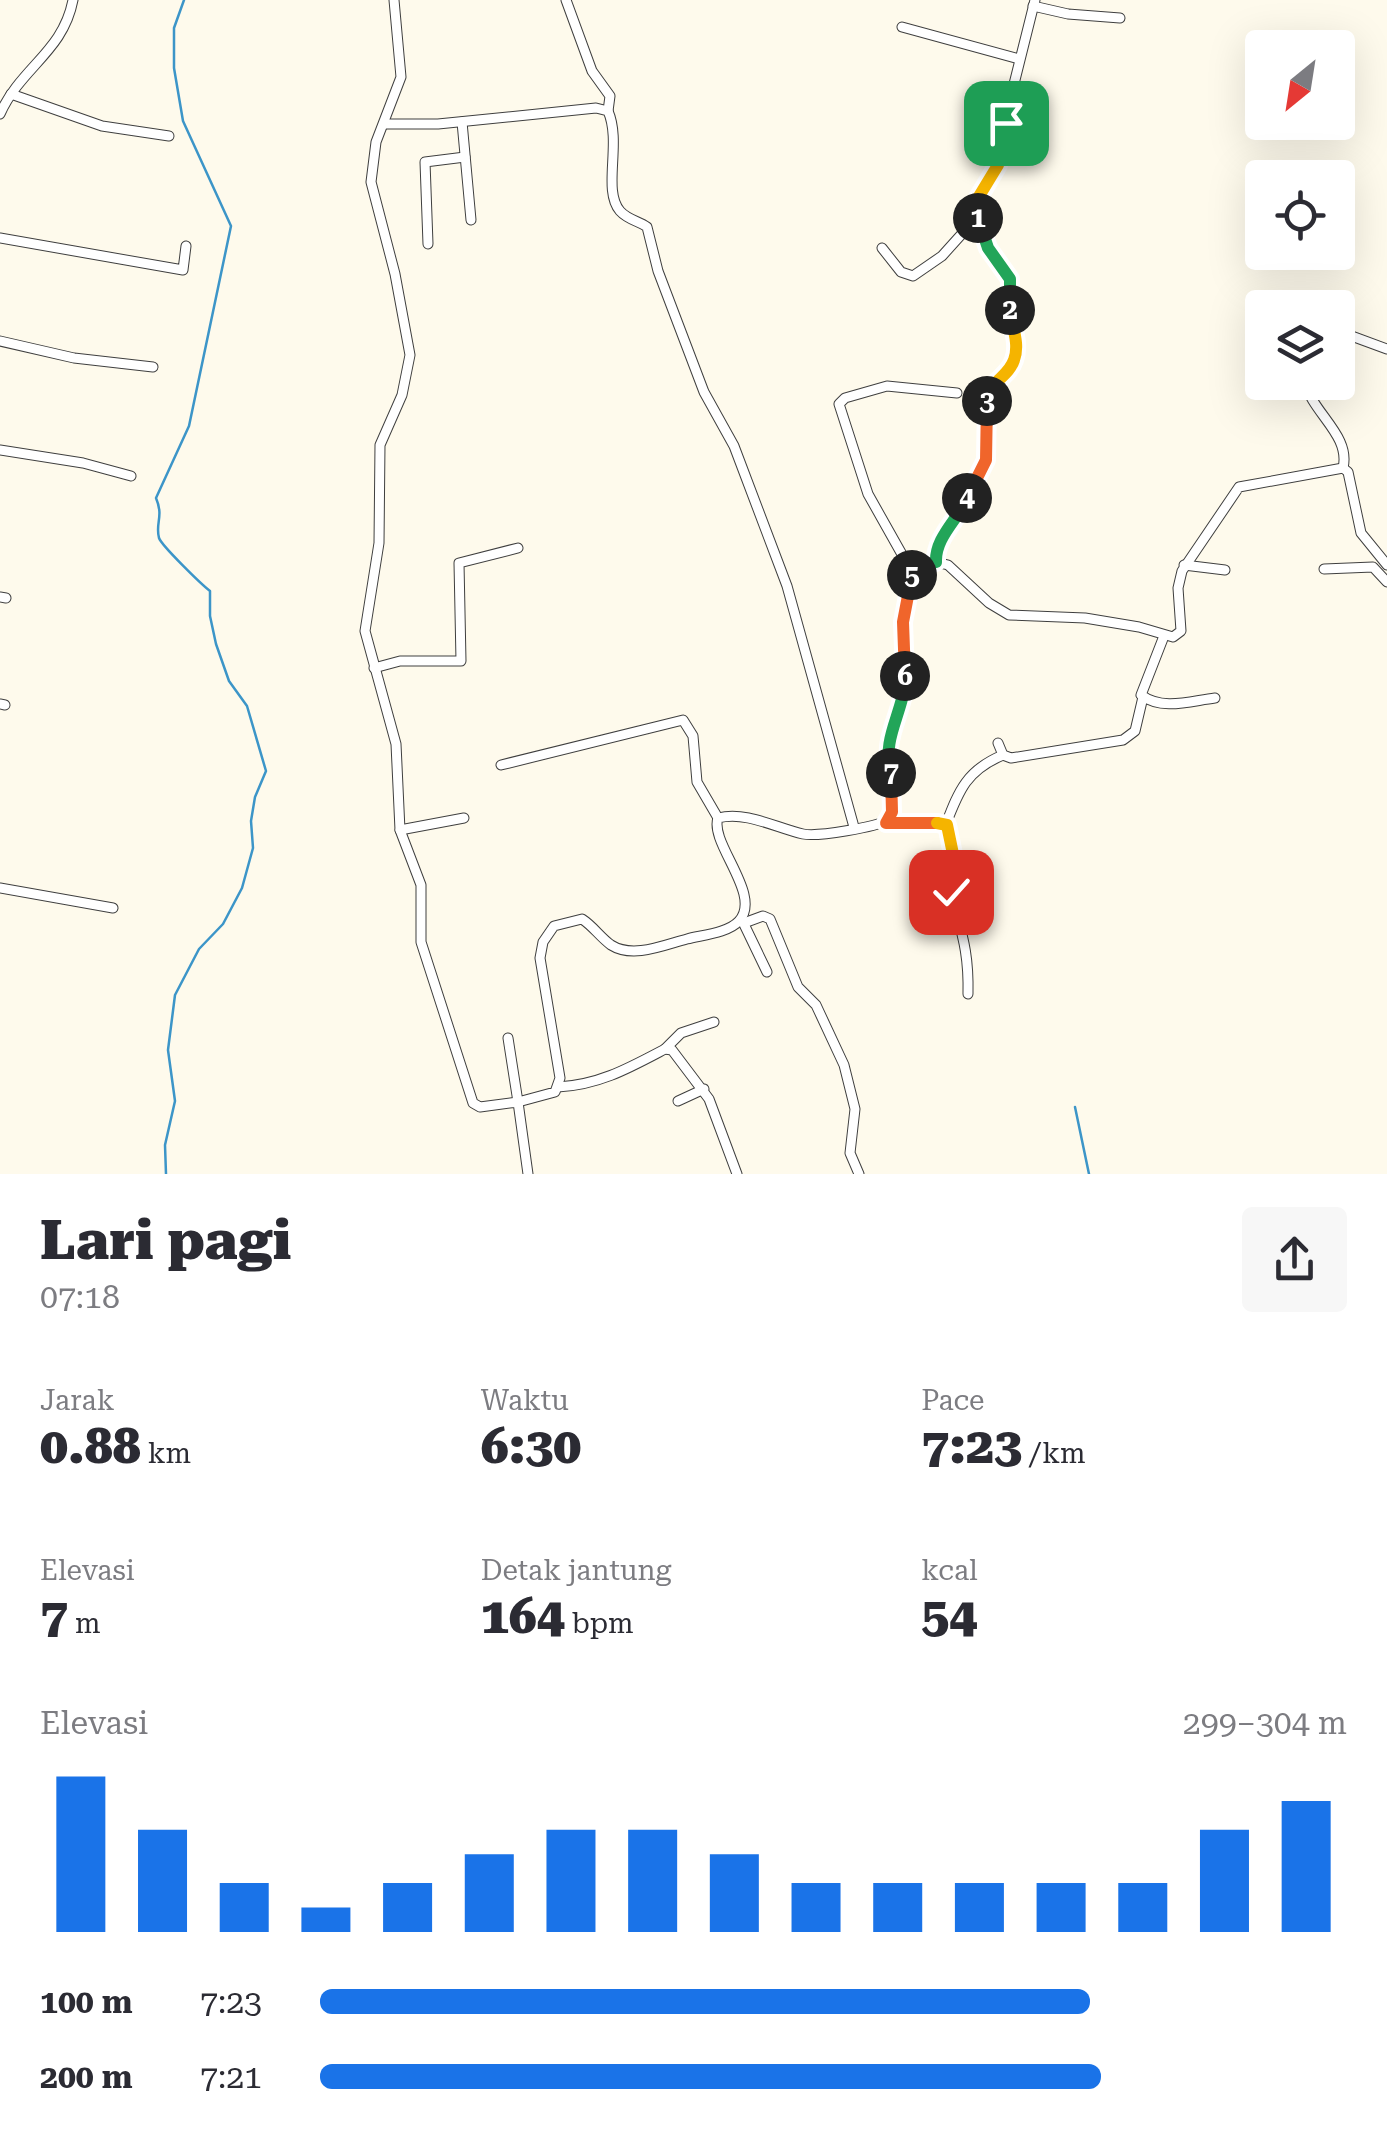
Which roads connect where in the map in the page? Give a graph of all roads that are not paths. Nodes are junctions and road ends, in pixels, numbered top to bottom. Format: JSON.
{"nodes":[{"id":1,"x":73,"y":0,"type":"edge"},
{"id":2,"x":394,"y":0,"type":"edge"},
{"id":3,"x":566,"y":0,"type":"edge"},
{"id":4,"x":1034,"y":3,"type":"edge"},
{"id":5,"x":1120,"y":18,"type":"dead end"},
{"id":6,"x":902,"y":27,"type":"dead end"},
{"id":7,"x":1019,"y":58,"type":"junction"},
{"id":8,"x":11,"y":94,"type":"junction"},
{"id":9,"x":608,"y":110,"type":"junction"},
{"id":10,"x":0,"y":114,"type":"edge"},
{"id":11,"x":462,"y":122,"type":"junction"},
{"id":12,"x":384,"y":124,"type":"junction"},
{"id":13,"x":169,"y":136,"type":"dead end"},
{"id":14,"x":465,"y":157,"type":"junction"},
{"id":15,"x":978,"y":216,"type":"junction"},
{"id":16,"x":471,"y":220,"type":"dead end"},
{"id":17,"x":0,"y":238,"type":"edge"},
{"id":18,"x":428,"y":244,"type":"dead end"},
{"id":19,"x":186,"y":246,"type":"dead end"},
{"id":20,"x":882,"y":248,"type":"dead end"},
{"id":21,"x":1355,"y":337,"type":"edge"},
{"id":22,"x":0,"y":341,"type":"edge"},
{"id":23,"x":1387,"y":348,"type":"edge"},
{"id":24,"x":154,"y":367,"type":"dead end"},
{"id":25,"x":956,"y":393,"type":"dead end"},
{"id":26,"x":1312,"y":400,"type":"edge"},
{"id":27,"x":0,"y":450,"type":"edge"},
{"id":28,"x":1343,"y":468,"type":"junction"},
{"id":29,"x":131,"y":476,"type":"dead end"},
{"id":30,"x":518,"y":548,"type":"dead end"},
{"id":31,"x":936,"y":562,"type":"junction"},
{"id":32,"x":1184,"y":565,"type":"junction"},
{"id":33,"x":1387,"y":565,"type":"edge"},
{"id":34,"x":1324,"y":569,"type":"dead end"},
{"id":35,"x":1225,"y":570,"type":"dead end"},
{"id":36,"x":913,"y":574,"type":"junction"},
{"id":37,"x":1387,"y":582,"type":"edge"},
{"id":38,"x":1164,"y":636,"type":"junction"},
{"id":39,"x":374,"y":668,"type":"junction"},
{"id":40,"x":1143,"y":697,"type":"junction"},
{"id":41,"x":1215,"y":698,"type":"dead end"},
{"id":42,"x":998,"y":743,"type":"dead end"},
{"id":43,"x":1002,"y":755,"type":"junction"},
{"id":44,"x":502,"y":765,"type":"dead end"},
{"id":45,"x":464,"y":818,"type":"dead end"},
{"id":46,"x":718,"y":818,"type":"junction"},
{"id":47,"x":886,"y":823,"type":"junction"},
{"id":48,"x":946,"y":824,"type":"junction"},
{"id":49,"x":854,"y":826,"type":"junction"},
{"id":50,"x":400,"y":830,"type":"junction"},
{"id":51,"x":0,"y":888,"type":"edge"},
{"id":52,"x":113,"y":908,"type":"dead end"},
{"id":53,"x":743,"y":920,"type":"junction"},
{"id":54,"x":766,"y":972,"type":"dead end"},
{"id":55,"x":968,"y":994,"type":"dead end"},
{"id":56,"x":714,"y":1022,"type":"dead end"},
{"id":57,"x":508,"y":1038,"type":"dead end"},
{"id":58,"x":665,"y":1049,"type":"junction"},
{"id":59,"x":558,"y":1087,"type":"junction"},
{"id":60,"x":704,"y":1089,"type":"junction"},
{"id":61,"x":678,"y":1100,"type":"dead end"},
{"id":62,"x":518,"y":1102,"type":"junction"},
{"id":63,"x":528,"y":1174,"type":"edge"},
{"id":64,"x":737,"y":1174,"type":"edge"},
{"id":65,"x":859,"y":1174,"type":"edge"}],
"edges":[{"from":1,"to":8,"type":"street"},
{"from":2,"to":12,"type":"street"},
{"from":3,"to":9,"type":"street"},
{"from":4,"to":5,"type":"street"},
{"from":4,"to":7,"type":"street"},
{"from":6,"to":7,"type":"street"},
{"from":7,"to":15,"type":"street"},
{"from":8,"to":10,"type":"street"},
{"from":8,"to":13,"type":"street"},
{"from":9,"to":11,"type":"street"},
{"from":9,"to":49,"type":"street"},
{"from":11,"to":12,"type":"street"},
{"from":11,"to":14,"type":"street"},
{"from":12,"to":39,"type":"street"},
{"from":14,"to":16,"type":"street"},
{"from":14,"to":18,"type":"street"},
{"from":15,"to":20,"type":"street"},
{"from":15,"to":31,"type":"street"},
{"from":17,"to":19,"type":"street"},
{"from":21,"to":23,"type":"street"},
{"from":22,"to":24,"type":"street"},
{"from":25,"to":36,"type":"street"},
{"from":26,"to":28,"type":"street"},
{"from":27,"to":29,"type":"street"},
{"from":28,"to":32,"type":"street"},
{"from":28,"to":33,"type":"street"},
{"from":30,"to":39,"type":"street"},
{"from":31,"to":36,"type":"street"},
{"from":31,"to":38,"type":"street"},
{"from":32,"to":35,"type":"street"},
{"from":32,"to":38,"type":"street"},
{"from":34,"to":37,"type":"street"},
{"from":36,"to":47,"type":"street"},
{"from":38,"to":40,"type":"street"},
{"from":39,"to":50,"type":"street"},
{"from":40,"to":41,"type":"street"},
{"from":40,"to":43,"type":"street"},
{"from":42,"to":43,"type":"street"},
{"from":43,"to":48,"type":"street"},
{"from":44,"to":46,"type":"street"},
{"from":45,"to":50,"type":"street"},
{"from":46,"to":49,"type":"street"},
{"from":46,"to":53,"type":"street"},
{"from":47,"to":48,"type":"street"},
{"from":47,"to":49,"type":"street"},
{"from":48,"to":55,"type":"street"},
{"from":50,"to":62,"type":"street"},
{"from":51,"to":52,"type":"street"},
{"from":53,"to":54,"type":"street"},
{"from":53,"to":59,"type":"street"},
{"from":53,"to":65,"type":"street"},
{"from":56,"to":58,"type":"street"},
{"from":57,"to":62,"type":"street"},
{"from":58,"to":59,"type":"street"},
{"from":58,"to":60,"type":"street"},
{"from":59,"to":62,"type":"street"},
{"from":60,"to":61,"type":"street"},
{"from":60,"to":64,"type":"street"},
{"from":62,"to":63,"type":"street"}]}
